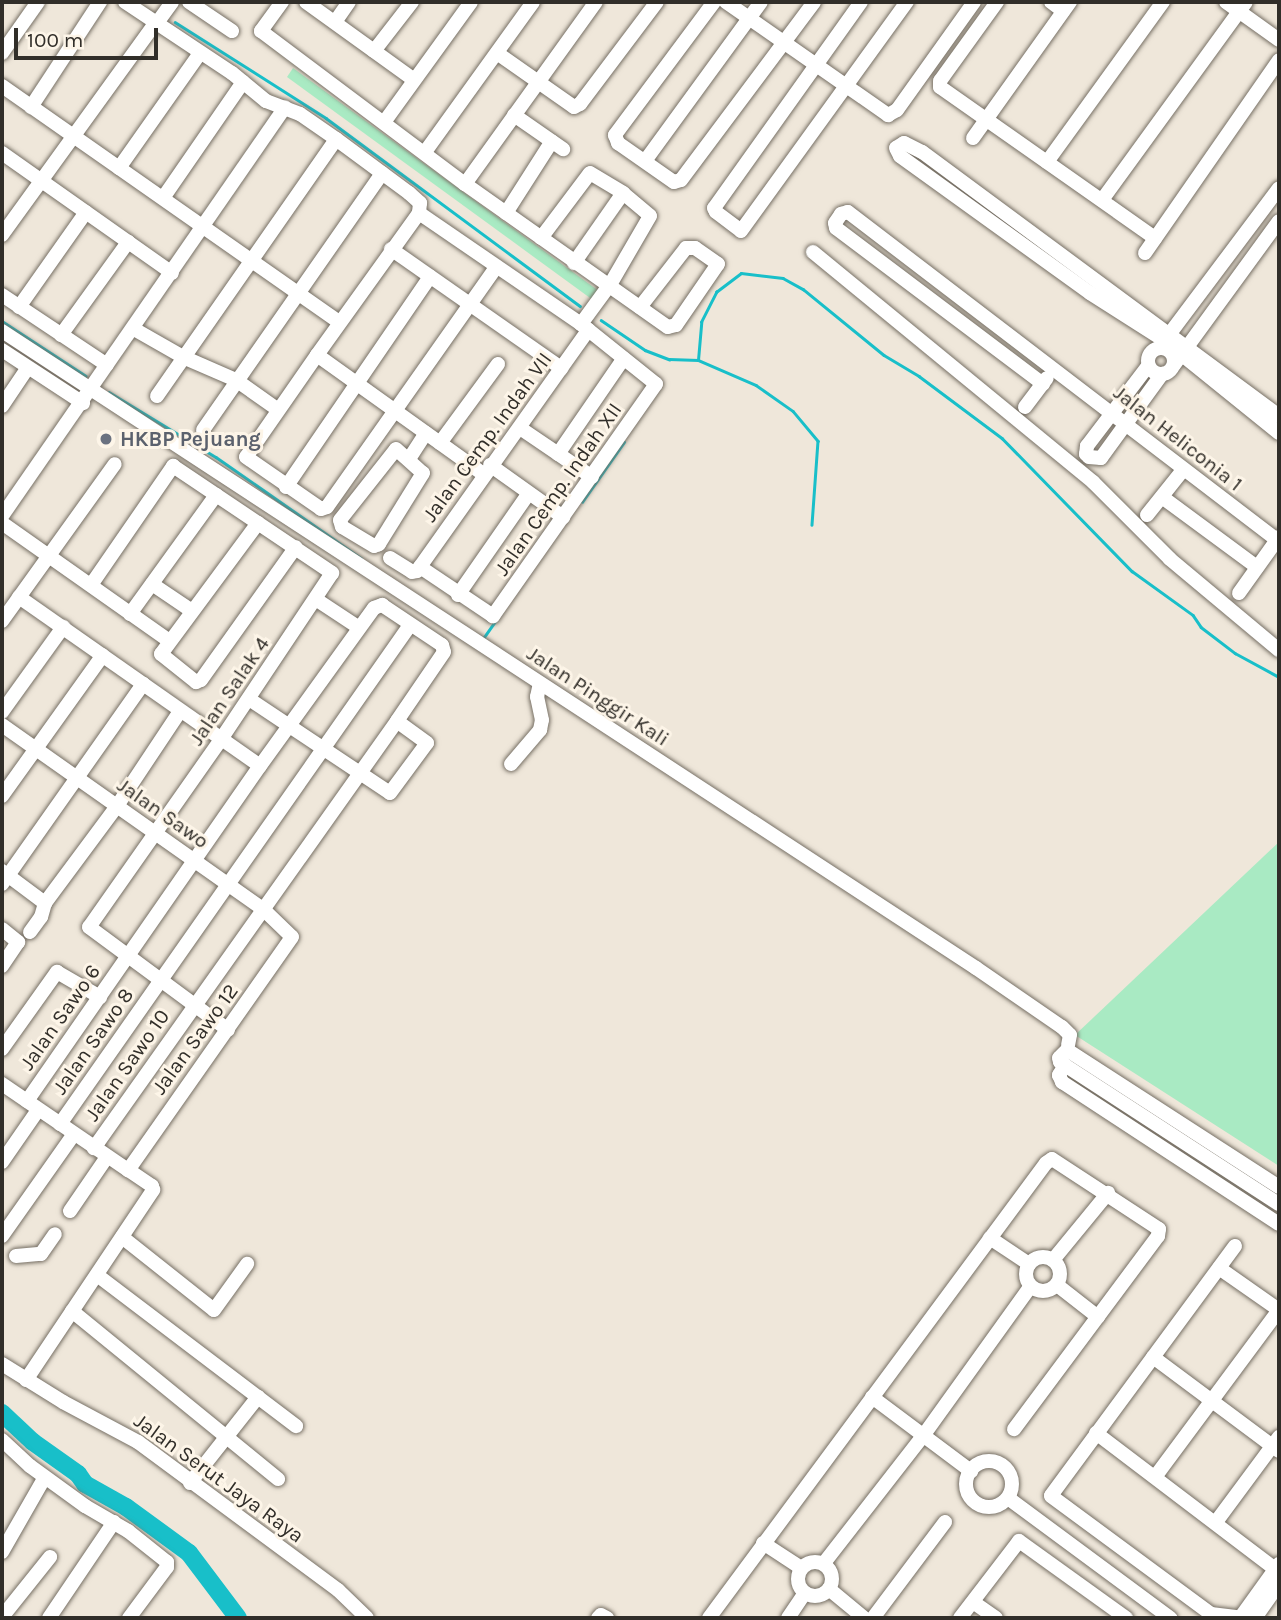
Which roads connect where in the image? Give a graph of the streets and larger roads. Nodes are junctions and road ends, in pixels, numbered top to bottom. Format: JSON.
{"nodes":[{"id":1,"x":38,"y":2,"type":"edge"},
{"id":2,"x":100,"y":2,"type":"edge"},
{"id":3,"x":125,"y":2,"type":"edge"},
{"id":4,"x":172,"y":2,"type":"edge"},
{"id":5,"x":189,"y":2,"type":"edge"},
{"id":6,"x":282,"y":2,"type":"edge"},
{"id":7,"x":306,"y":2,"type":"edge"},
{"id":8,"x":349,"y":2,"type":"edge"},
{"id":9,"x":412,"y":2,"type":"edge"},
{"id":10,"x":471,"y":2,"type":"edge"},
{"id":11,"x":533,"y":2,"type":"edge"},
{"id":12,"x":596,"y":2,"type":"edge"},
{"id":13,"x":657,"y":2,"type":"edge"},
{"id":14,"x":714,"y":2,"type":"edge"},
{"id":15,"x":726,"y":2,"type":"edge"},
{"id":16,"x":761,"y":2,"type":"edge"},
{"id":17,"x":814,"y":2,"type":"edge"},
{"id":18,"x":861,"y":2,"type":"edge"},
{"id":19,"x":907,"y":2,"type":"edge"},
{"id":20,"x":974,"y":2,"type":"edge"},
{"id":21,"x":997,"y":2,"type":"edge"},
{"id":22,"x":1163,"y":2,"type":"edge"},
{"id":23,"x":1226,"y":2,"type":"edge"},
{"id":24,"x":1061,"y":5,"type":"edge"},
{"id":25,"x":1242,"y":7,"type":"edge"},
{"id":26,"x":749,"y":18,"type":"junction"},
{"id":27,"x":158,"y":21,"type":"junction"},
{"id":28,"x":334,"y":22,"type":"junction"},
{"id":29,"x":232,"y":31,"type":"dead end"},
{"id":30,"x":1279,"y":40,"type":"edge"},
{"id":31,"x":784,"y":44,"type":"junction"},
{"id":32,"x":374,"y":51,"type":"junction"},
{"id":33,"x":2,"y":52,"type":"edge"},
{"id":34,"x":200,"y":53,"type":"junction"},
{"id":35,"x":497,"y":53,"type":"junction"},
{"id":36,"x":1279,"y":60,"type":"edge"},
{"id":37,"x":815,"y":66,"type":"junction"},
{"id":38,"x":414,"y":80,"type":"junction"},
{"id":39,"x":243,"y":82,"type":"junction"},
{"id":40,"x":537,"y":82,"type":"junction"},
{"id":41,"x":2,"y":86,"type":"edge"},
{"id":42,"x":847,"y":88,"type":"junction"},
{"id":43,"x":31,"y":107,"type":"junction"},
{"id":44,"x":285,"y":108,"type":"junction"},
{"id":45,"x":514,"y":115,"type":"junction"},
{"id":46,"x":986,"y":119,"type":"junction"},
{"id":47,"x":384,"y":121,"type":"junction"},
{"id":48,"x":73,"y":136,"type":"junction"},
{"id":49,"x":973,"y":138,"type":"dead end"},
{"id":50,"x":337,"y":139,"type":"junction"},
{"id":51,"x":425,"y":152,"type":"junction"},
{"id":52,"x":2,"y":153,"type":"edge"},
{"id":53,"x":645,"y":161,"type":"junction"},
{"id":54,"x":1047,"y":162,"type":"junction"},
{"id":55,"x":119,"y":168,"type":"junction"},
{"id":56,"x":382,"y":173,"type":"junction"},
{"id":57,"x":41,"y":178,"type":"junction"},
{"id":58,"x":466,"y":184,"type":"junction"},
{"id":59,"x":1279,"y":188,"type":"edge"},
{"id":60,"x":623,"y":193,"type":"junction"},
{"id":61,"x":163,"y":198,"type":"junction"},
{"id":62,"x":1102,"y":200,"type":"junction"},
{"id":63,"x":86,"y":212,"type":"junction"},
{"id":64,"x":419,"y":213,"type":"junction"},
{"id":65,"x":506,"y":213,"type":"junction"},
{"id":66,"x":1279,"y":221,"type":"edge"},
{"id":67,"x":204,"y":227,"type":"junction"},
{"id":68,"x":2,"y":234,"type":"edge"},
{"id":69,"x":541,"y":238,"type":"junction"},
{"id":70,"x":1155,"y":238,"type":"junction"},
{"id":71,"x":128,"y":242,"type":"junction"},
{"id":72,"x":391,"y":249,"type":"junction"},
{"id":73,"x":813,"y":252,"type":"dead end"},
{"id":74,"x":1144,"y":253,"type":"dead end"},
{"id":75,"x":251,"y":260,"type":"junction"},
{"id":76,"x":574,"y":262,"type":"junction"},
{"id":77,"x":496,"y":267,"type":"junction"},
{"id":78,"x":172,"y":273,"type":"junction"},
{"id":79,"x":430,"y":277,"type":"junction"},
{"id":80,"x":298,"y":292,"type":"junction"},
{"id":81,"x":604,"y":292,"type":"junction"},
{"id":82,"x":2,"y":295,"type":"edge"},
{"id":83,"x":471,"y":305,"type":"junction"},
{"id":84,"x":19,"y":307,"type":"junction"},
{"id":85,"x":640,"y":307,"type":"junction"},
{"id":86,"x":339,"y":322,"type":"junction"},
{"id":87,"x":586,"y":324,"type":"junction"},
{"id":88,"x":134,"y":328,"type":"junction"},
{"id":89,"x":2,"y":331,"type":"edge"},
{"id":90,"x":61,"y":335,"type":"junction"},
{"id":91,"x":1165,"y":340,"type":"junction"},
{"id":92,"x":2,"y":351,"type":"edge"},
{"id":93,"x":317,"y":355,"type":"junction"},
{"id":94,"x":183,"y":357,"type":"junction"},
{"id":95,"x":624,"y":358,"type":"junction"},
{"id":96,"x":1176,"y":359,"type":"junction"},
{"id":97,"x":498,"y":364,"type":"dead end"},
{"id":98,"x":1148,"y":366,"type":"junction"},
{"id":99,"x":561,"y":368,"type":"junction"},
{"id":100,"x":27,"y":369,"type":"junction"},
{"id":101,"x":1053,"y":370,"type":"junction"},
{"id":102,"x":99,"y":378,"type":"junction"},
{"id":103,"x":236,"y":380,"type":"junction"},
{"id":104,"x":356,"y":384,"type":"junction"},
{"id":105,"x":1043,"y":384,"type":"junction"},
{"id":106,"x":1130,"y":391,"type":"junction"},
{"id":107,"x":158,"y":396,"type":"dead end"},
{"id":108,"x":1143,"y":400,"type":"junction"},
{"id":109,"x":83,"y":403,"type":"junction"},
{"id":110,"x":2,"y":406,"type":"edge"},
{"id":111,"x":1025,"y":407,"type":"dead end"},
{"id":112,"x":277,"y":409,"type":"junction"},
{"id":113,"x":395,"y":412,"type":"junction"},
{"id":114,"x":1112,"y":414,"type":"junction"},
{"id":115,"x":1279,"y":416,"type":"edge"},
{"id":116,"x":1126,"y":424,"type":"junction"},
{"id":117,"x":520,"y":428,"type":"junction"},
{"id":118,"x":203,"y":430,"type":"dead end"},
{"id":119,"x":426,"y":433,"type":"junction"},
{"id":120,"x":1279,"y":433,"type":"edge"},
{"id":121,"x":440,"y":443,"type":"junction"},
{"id":122,"x":558,"y":454,"type":"junction"},
{"id":123,"x":409,"y":459,"type":"junction"},
{"id":124,"x":115,"y":464,"type":"dead end"},
{"id":125,"x":487,"y":470,"type":"junction"},
{"id":126,"x":1182,"y":470,"type":"junction"},
{"id":127,"x":592,"y":477,"type":"junction"},
{"id":128,"x":286,"y":487,"type":"junction"},
{"id":129,"x":529,"y":493,"type":"junction"},
{"id":130,"x":216,"y":495,"type":"junction"},
{"id":131,"x":1162,"y":497,"type":"junction"},
{"id":132,"x":1147,"y":515,"type":"dead end"},
{"id":133,"x":2,"y":516,"type":"edge"},
{"id":134,"x":563,"y":517,"type":"junction"},
{"id":135,"x":2,"y":523,"type":"edge"},
{"id":136,"x":258,"y":523,"type":"junction"},
{"id":137,"x":1278,"y":539,"type":"edge"},
{"id":138,"x":296,"y":547,"type":"junction"},
{"id":139,"x":49,"y":556,"type":"junction"},
{"id":140,"x":390,"y":558,"type":"dead end"},
{"id":141,"x":420,"y":567,"type":"junction"},
{"id":142,"x":1257,"y":567,"type":"junction"},
{"id":143,"x":152,"y":584,"type":"junction"},
{"id":144,"x":90,"y":585,"type":"junction"},
{"id":145,"x":1239,"y":593,"type":"dead end"},
{"id":146,"x":458,"y":595,"type":"junction"},
{"id":147,"x":19,"y":597,"type":"junction"},
{"id":148,"x":317,"y":600,"type":"junction"},
{"id":149,"x":192,"y":611,"type":"junction"},
{"id":150,"x":130,"y":614,"type":"junction"},
{"id":151,"x":2,"y":621,"type":"edge"},
{"id":152,"x":410,"y":625,"type":"junction"},
{"id":153,"x":63,"y":627,"type":"junction"},
{"id":154,"x":358,"y":627,"type":"junction"},
{"id":155,"x":169,"y":641,"type":"junction"},
{"id":156,"x":1279,"y":650,"type":"edge"},
{"id":157,"x":103,"y":655,"type":"junction"},
{"id":158,"x":540,"y":683,"type":"junction"},
{"id":159,"x":143,"y":684,"type":"junction"},
{"id":160,"x":249,"y":699,"type":"junction"},
{"id":161,"x":180,"y":711,"type":"junction"},
{"id":162,"x":2,"y":712,"type":"edge"},
{"id":163,"x":397,"y":721,"type":"junction"},
{"id":164,"x":2,"y":725,"type":"edge"},
{"id":165,"x":288,"y":726,"type":"junction"},
{"id":166,"x":221,"y":740,"type":"junction"},
{"id":167,"x":36,"y":749,"type":"junction"},
{"id":168,"x":323,"y":750,"type":"junction"},
{"id":169,"x":511,"y":764,"type":"dead end"},
{"id":170,"x":260,"y":766,"type":"junction"},
{"id":171,"x":358,"y":774,"type":"junction"},
{"id":172,"x":76,"y":778,"type":"junction"},
{"id":173,"x":2,"y":796,"type":"edge"},
{"id":174,"x":117,"y":806,"type":"junction"},
{"id":175,"x":155,"y":833,"type":"junction"},
{"id":176,"x":194,"y":861,"type":"junction"},
{"id":177,"x":4,"y":877,"type":"edge"},
{"id":178,"x":229,"y":885,"type":"junction"},
{"id":179,"x":45,"y":903,"type":"junction"},
{"id":180,"x":263,"y":909,"type":"junction"},
{"id":181,"x":2,"y":929,"type":"edge"},
{"id":182,"x":30,"y":932,"type":"dead end"},
{"id":183,"x":291,"y":941,"type":"joint"},
{"id":184,"x":128,"y":957,"type":"junction"},
{"id":185,"x":2,"y":966,"type":"edge"},
{"id":186,"x":160,"y":982,"type":"junction"},
{"id":187,"x":100,"y":998,"type":"junction"},
{"id":188,"x":195,"y":1006,"type":"junction"},
{"id":189,"x":228,"y":1030,"type":"junction"},
{"id":190,"x":1068,"y":1045,"type":"dead end"},
{"id":191,"x":2,"y":1049,"type":"edge"},
{"id":192,"x":1065,"y":1065,"type":"junction"},
{"id":193,"x":2,"y":1084,"type":"edge"},
{"id":194,"x":33,"y":1106,"type":"junction"},
{"id":195,"x":60,"y":1124,"type":"junction"},
{"id":196,"x":74,"y":1134,"type":"junction"},
{"id":197,"x":94,"y":1148,"type":"junction"},
{"id":198,"x":107,"y":1157,"type":"junction"},
{"id":199,"x":2,"y":1162,"type":"edge"},
{"id":200,"x":131,"y":1166,"type":"junction"},
{"id":201,"x":1279,"y":1187,"type":"edge"},
{"id":202,"x":1108,"y":1193,"type":"junction"},
{"id":203,"x":1279,"y":1204,"type":"edge"},
{"id":204,"x":70,"y":1211,"type":"dead end"},
{"id":205,"x":1279,"y":1224,"type":"edge"},
{"id":206,"x":55,"y":1234,"type":"dead end"},
{"id":207,"x":2,"y":1236,"type":"edge"},
{"id":208,"x":122,"y":1237,"type":"junction"},
{"id":209,"x":990,"y":1238,"type":"junction"},
{"id":210,"x":1235,"y":1246,"type":"dead end"},
{"id":211,"x":16,"y":1256,"type":"dead end"},
{"id":212,"x":1053,"y":1260,"type":"junction"},
{"id":213,"x":247,"y":1264,"type":"dead end"},
{"id":214,"x":1029,"y":1264,"type":"junction"},
{"id":215,"x":1219,"y":1268,"type":"junction"},
{"id":216,"x":97,"y":1275,"type":"junction"},
{"id":217,"x":1057,"y":1285,"type":"junction"},
{"id":218,"x":1030,"y":1287,"type":"junction"},
{"id":219,"x":1279,"y":1310,"type":"edge"},
{"id":220,"x":72,"y":1311,"type":"junction"},
{"id":221,"x":1098,"y":1317,"type":"junction"},
{"id":222,"x":1153,"y":1357,"type":"junction"},
{"id":223,"x":2,"y":1364,"type":"edge"},
{"id":224,"x":26,"y":1380,"type":"junction"},
{"id":225,"x":258,"y":1397,"type":"junction"},
{"id":226,"x":872,"y":1397,"type":"junction"},
{"id":227,"x":1212,"y":1401,"type":"junction"},
{"id":228,"x":296,"y":1426,"type":"dead end"},
{"id":229,"x":1014,"y":1429,"type":"dead end"},
{"id":230,"x":1096,"y":1433,"type":"junction"},
{"id":231,"x":227,"y":1436,"type":"junction"},
{"id":232,"x":923,"y":1436,"type":"junction"},
{"id":233,"x":2,"y":1440,"type":"edge"},
{"id":234,"x":1277,"y":1445,"type":"edge"},
{"id":235,"x":971,"y":1471,"type":"junction"},
{"id":236,"x":45,"y":1476,"type":"junction"},
{"id":237,"x":1155,"y":1478,"type":"junction"},
{"id":238,"x":278,"y":1479,"type":"dead end"},
{"id":239,"x":190,"y":1483,"type":"junction"},
{"id":240,"x":1008,"y":1498,"type":"junction"},
{"id":241,"x":114,"y":1522,"type":"junction"},
{"id":242,"x":944,"y":1522,"type":"dead end"},
{"id":243,"x":1216,"y":1522,"type":"junction"},
{"id":244,"x":763,"y":1543,"type":"junction"},
{"id":245,"x":2,"y":1552,"type":"edge"},
{"id":246,"x":50,"y":1557,"type":"dead end"},
{"id":247,"x":824,"y":1563,"type":"junction"},
{"id":248,"x":802,"y":1568,"type":"junction"},
{"id":249,"x":1278,"y":1568,"type":"edge"},
{"id":250,"x":1279,"y":1584,"type":"edge"},
{"id":251,"x":829,"y":1589,"type":"junction"},
{"id":252,"x":805,"y":1593,"type":"junction"},
{"id":253,"x":973,"y":1602,"type":"junction"},
{"id":254,"x":363,"y":1616,"type":"edge"},
{"id":255,"x":2,"y":1617,"type":"edge"},
{"id":256,"x":49,"y":1618,"type":"edge"},
{"id":257,"x":129,"y":1618,"type":"edge"},
{"id":258,"x":598,"y":1618,"type":"edge"},
{"id":259,"x":607,"y":1618,"type":"edge"},
{"id":260,"x":709,"y":1618,"type":"edge"},
{"id":261,"x":788,"y":1618,"type":"edge"},
{"id":262,"x":864,"y":1618,"type":"edge"},
{"id":263,"x":873,"y":1618,"type":"edge"},
{"id":264,"x":960,"y":1618,"type":"edge"},
{"id":265,"x":996,"y":1618,"type":"edge"},
{"id":266,"x":1126,"y":1618,"type":"edge"},
{"id":267,"x":1170,"y":1618,"type":"edge"},
{"id":268,"x":1245,"y":1618,"type":"edge"}],
"edges":[{"from":1,"to":33,"type":"street"},
{"from":2,"to":43,"type":"street"},
{"from":3,"to":27,"type":"street"},
{"from":4,"to":27,"type":"street"},
{"from":5,"to":29,"type":"street"},
{"from":6,"to":47,"type":"street"},
{"from":7,"to":28,"type":"street"},
{"from":8,"to":28,"type":"street"},
{"from":9,"to":32,"type":"street"},
{"from":10,"to":38,"type":"street"},
{"from":11,"to":35,"type":"street"},
{"from":12,"to":40,"type":"street"},
{"from":13,"to":40,"type":"street"},
{"from":14,"to":53,"type":"street"},
{"from":15,"to":26,"type":"street"},
{"from":16,"to":26,"type":"street"},
{"from":17,"to":31,"type":"street"},
{"from":18,"to":37,"type":"street"},
{"from":19,"to":42,"type":"street"},
{"from":20,"to":42,"type":"street"},
{"from":21,"to":46,"type":"street"},
{"from":22,"to":54,"type":"street"},
{"from":23,"to":25,"type":"street"},
{"from":24,"to":46,"type":"street"},
{"from":25,"to":30,"type":"street"},
{"from":25,"to":62,"type":"street"},
{"from":26,"to":31,"type":"street"},
{"from":26,"to":53,"type":"street"},
{"from":27,"to":34,"type":"street"},
{"from":27,"to":48,"type":"street"},
{"from":28,"to":32,"type":"street"},
{"from":31,"to":37,"type":"street"},
{"from":31,"to":53,"type":"street"},
{"from":32,"to":38,"type":"street"},
{"from":34,"to":39,"type":"street"},
{"from":34,"to":55,"type":"street"},
{"from":35,"to":40,"type":"street"},
{"from":35,"to":51,"type":"street"},
{"from":36,"to":70,"type":"street"},
{"from":37,"to":42,"type":"street"},
{"from":37,"to":42,"type":"street"},
{"from":38,"to":47,"type":"street"},
{"from":39,"to":44,"type":"street"},
{"from":39,"to":61,"type":"street"},
{"from":40,"to":45,"type":"street"},
{"from":41,"to":43,"type":"street"},
{"from":43,"to":48,"type":"street"},
{"from":44,"to":50,"type":"street"},
{"from":44,"to":67,"type":"street"},
{"from":45,"to":58,"type":"street"},
{"from":45,"to":65,"type":"street"},
{"from":46,"to":49,"type":"street"},
{"from":46,"to":54,"type":"street"},
{"from":47,"to":51,"type":"street"},
{"from":48,"to":55,"type":"street"},
{"from":48,"to":57,"type":"street"},
{"from":50,"to":56,"type":"street"},
{"from":50,"to":75,"type":"street"},
{"from":51,"to":58,"type":"street"},
{"from":52,"to":57,"type":"street"},
{"from":54,"to":62,"type":"street"},
{"from":55,"to":61,"type":"street"},
{"from":56,"to":64,"type":"street","name":"Jalan Cemp. Indah XII"},
{"from":56,"to":80,"type":"street"},
{"from":57,"to":63,"type":"street"},
{"from":57,"to":68,"type":"street"},
{"from":58,"to":65,"type":"street"},
{"from":59,"to":91,"type":"street"},
{"from":60,"to":69,"type":"street"},
{"from":60,"to":76,"type":"street"},
{"from":60,"to":81,"type":"street","name":"Jalan Cemp. Indah VII"},
{"from":61,"to":67,"type":"street"},
{"from":62,"to":70,"type":"street"},
{"from":63,"to":71,"type":"street"},
{"from":63,"to":84,"type":"street"},
{"from":64,"to":72,"type":"street"},
{"from":64,"to":77,"type":"street","name":"Jalan Cemp. Indah XII"},
{"from":65,"to":69,"type":"street"},
{"from":66,"to":96,"type":"street"},
{"from":67,"to":75,"type":"street"},
{"from":67,"to":78,"type":"street"},
{"from":69,"to":76,"type":"street"},
{"from":70,"to":74,"type":"street"},
{"from":71,"to":78,"type":"street"},
{"from":71,"to":90,"type":"street"},
{"from":72,"to":79,"type":"street"},
{"from":72,"to":86,"type":"street"},
{"from":73,"to":156,"type":"street"},
{"from":75,"to":80,"type":"street"},
{"from":75,"to":94,"type":"street"},
{"from":76,"to":81,"type":"street"},
{"from":77,"to":83,"type":"street"},
{"from":77,"to":87,"type":"street","name":"Jalan Cemp. Indah XII"},
{"from":78,"to":88,"type":"street"},
{"from":79,"to":83,"type":"street"},
{"from":79,"to":104,"type":"street"},
{"from":80,"to":86,"type":"street"},
{"from":80,"to":103,"type":"street"},
{"from":81,"to":85,"type":"street"},
{"from":81,"to":87,"type":"street","name":"Jalan Cemp. Indah VII"},
{"from":82,"to":84,"type":"street"},
{"from":83,"to":99,"type":"street"},
{"from":83,"to":113,"type":"street"},
{"from":84,"to":90,"type":"street"},
{"from":85,"to":85,"type":"street"},
{"from":86,"to":93,"type":"street"},
{"from":87,"to":95,"type":"street","name":"Jalan Cemp. Indah XII"},
{"from":87,"to":99,"type":"street","name":"Jalan Cemp. Indah VII"},
{"from":88,"to":94,"type":"street"},
{"from":88,"to":102,"type":"street"},
{"from":89,"to":102,"type":"street"},
{"from":90,"to":102,"type":"street"},
{"from":91,"to":91,"type":"street"},
{"from":91,"to":96,"type":"street"},
{"from":91,"to":96,"type":"street"},
{"from":91,"to":98,"type":"street"},
{"from":92,"to":100,"type":"street"},
{"from":93,"to":104,"type":"street"},
{"from":93,"to":112,"type":"street"},
{"from":94,"to":103,"type":"street"},
{"from":94,"to":107,"type":"street"},
{"from":95,"to":122,"type":"street"},
{"from":95,"to":127,"type":"street","name":"Jalan Cemp. Indah XII"},
{"from":96,"to":98,"type":"street"},
{"from":96,"to":108,"type":"street"},
{"from":96,"to":115,"type":"street"},
{"from":96,"to":120,"type":"street"},
{"from":97,"to":121,"type":"street"},
{"from":98,"to":106,"type":"street"},
{"from":99,"to":117,"type":"street","name":"Jalan Cemp. Indah VII"},
{"from":100,"to":109,"type":"street"},
{"from":100,"to":110,"type":"street"},
{"from":101,"to":105,"type":"street"},
{"from":101,"to":105,"type":"street","name":"Jalan Heliconia 1"},
{"from":101,"to":114,"type":"street","name":"Jalan Heliconia 1"},
{"from":102,"to":109,"type":"street"},
{"from":102,"to":158,"type":"street","name":"Jalan Pinggir Kali"},
{"from":103,"to":112,"type":"street"},
{"from":103,"to":118,"type":"street"},
{"from":104,"to":113,"type":"street"},
{"from":104,"to":128,"type":"street"},
{"from":105,"to":111,"type":"street"},
{"from":106,"to":108,"type":"street"},
{"from":106,"to":114,"type":"street"},
{"from":108,"to":116,"type":"street"},
{"from":109,"to":133,"type":"street"},
{"from":112,"to":128,"type":"street"},
{"from":113,"to":119,"type":"street"},
{"from":113,"to":128,"type":"street"},
{"from":114,"to":116,"type":"street","name":"Jalan Heliconia 1"},
{"from":114,"to":116,"type":"street"},
{"from":116,"to":126,"type":"street","name":"Jalan Heliconia 1"},
{"from":117,"to":122,"type":"street"},
{"from":117,"to":125,"type":"street","name":"Jalan Cemp. Indah VII"},
{"from":119,"to":121,"type":"street"},
{"from":119,"to":123,"type":"street"},
{"from":121,"to":125,"type":"street"},
{"from":122,"to":127,"type":"street"},
{"from":123,"to":123,"type":"street"},
{"from":124,"to":139,"type":"street"},
{"from":125,"to":129,"type":"street"},
{"from":125,"to":141,"type":"street","name":"Jalan Cemp. Indah VII"},
{"from":126,"to":131,"type":"street"},
{"from":126,"to":137,"type":"street","name":"Jalan Heliconia 1"},
{"from":127,"to":134,"type":"street","name":"Jalan Cemp. Indah XII"},
{"from":129,"to":134,"type":"street"},
{"from":129,"to":146,"type":"street"},
{"from":130,"to":136,"type":"street"},
{"from":130,"to":143,"type":"street"},
{"from":130,"to":144,"type":"street"},
{"from":131,"to":132,"type":"street"},
{"from":131,"to":142,"type":"street"},
{"from":134,"to":146,"type":"street","name":"Jalan Cemp. Indah XII"},
{"from":135,"to":139,"type":"street"},
{"from":136,"to":138,"type":"street"},
{"from":136,"to":149,"type":"street"},
{"from":137,"to":142,"type":"street"},
{"from":138,"to":148,"type":"street","name":"Jalan Salak 4"},
{"from":138,"to":155,"type":"street"},
{"from":139,"to":144,"type":"street"},
{"from":139,"to":147,"type":"street"},
{"from":140,"to":141,"type":"street","name":"Jalan Cemp. Indah XII"},
{"from":141,"to":146,"type":"street","name":"Jalan Cemp. Indah XII"},
{"from":142,"to":145,"type":"street"},
{"from":143,"to":149,"type":"street"},
{"from":143,"to":150,"type":"street"},
{"from":144,"to":150,"type":"street"},
{"from":147,"to":151,"type":"street"},
{"from":147,"to":153,"type":"street"},
{"from":148,"to":154,"type":"street"},
{"from":148,"to":160,"type":"street","name":"Jalan Salak 4"},
{"from":149,"to":155,"type":"street"},
{"from":150,"to":155,"type":"street"},
{"from":152,"to":154,"type":"street","name":"Jalan Sawo 6"},
{"from":152,"to":163,"type":"street","name":"Jalan Sawo 10"},
{"from":152,"to":168,"type":"street","name":"Jalan Sawo 8"},
{"from":153,"to":157,"type":"street"},
{"from":153,"to":162,"type":"street"},
{"from":154,"to":165,"type":"street","name":"Jalan Sawo 6"},
{"from":157,"to":159,"type":"street"},
{"from":157,"to":167,"type":"street"},
{"from":158,"to":169,"type":"street"},
{"from":158,"to":190,"type":"street","name":"Jalan Pinggir Kali"},
{"from":159,"to":161,"type":"street"},
{"from":159,"to":172,"type":"street"},
{"from":160,"to":165,"type":"street"},
{"from":160,"to":166,"type":"street","name":"Jalan Salak 4"},
{"from":161,"to":166,"type":"street"},
{"from":161,"to":174,"type":"street"},
{"from":163,"to":171,"type":"street","name":"Jalan Sawo 10"},
{"from":163,"to":171,"type":"street"},
{"from":164,"to":167,"type":"street","name":"Jalan Sawo"},
{"from":165,"to":168,"type":"street"},
{"from":165,"to":170,"type":"street","name":"Jalan Sawo 6"},
{"from":166,"to":170,"type":"street"},
{"from":166,"to":175,"type":"street","name":"Jalan Salak 4"},
{"from":167,"to":172,"type":"street","name":"Jalan Sawo"},
{"from":167,"to":173,"type":"street"},
{"from":168,"to":171,"type":"street"},
{"from":168,"to":178,"type":"street","name":"Jalan Sawo 8"},
{"from":170,"to":176,"type":"street","name":"Jalan Sawo 6"},
{"from":171,"to":180,"type":"street","name":"Jalan Sawo 10"},
{"from":172,"to":174,"type":"street","name":"Jalan Sawo"},
{"from":172,"to":177,"type":"street"},
{"from":174,"to":175,"type":"street","name":"Jalan Sawo"},
{"from":174,"to":179,"type":"street"},
{"from":175,"to":176,"type":"street","name":"Jalan Sawo"},
{"from":175,"to":184,"type":"street","name":"Jalan Salak 4"},
{"from":176,"to":178,"type":"street","name":"Jalan Sawo"},
{"from":176,"to":184,"type":"street","name":"Jalan Sawo 6"},
{"from":177,"to":179,"type":"street"},
{"from":178,"to":180,"type":"street","name":"Jalan Sawo"},
{"from":178,"to":186,"type":"street","name":"Jalan Sawo 8"},
{"from":179,"to":182,"type":"street"},
{"from":180,"to":183,"type":"street","name":"Jalan Sawo"},
{"from":180,"to":188,"type":"street","name":"Jalan Sawo 10"},
{"from":181,"to":185,"type":"street"},
{"from":183,"to":189,"type":"street","name":"Jalan Sawo 12"},
{"from":184,"to":186,"type":"street"},
{"from":184,"to":187,"type":"street","name":"Jalan Sawo 6"},
{"from":186,"to":188,"type":"street"},
{"from":186,"to":195,"type":"street","name":"Jalan Sawo 8"},
{"from":187,"to":191,"type":"street"},
{"from":187,"to":194,"type":"street","name":"Jalan Sawo 6"},
{"from":188,"to":189,"type":"street"},
{"from":188,"to":197,"type":"street","name":"Jalan Sawo 10"},
{"from":189,"to":200,"type":"street","name":"Jalan Sawo 12"},
{"from":192,"to":201,"type":"street"},
{"from":192,"to":203,"type":"street"},
{"from":192,"to":205,"type":"street"},
{"from":193,"to":194,"type":"street"},
{"from":194,"to":195,"type":"street"},
{"from":194,"to":199,"type":"street","name":"Jalan Sawo 6"},
{"from":195,"to":196,"type":"street"},
{"from":196,"to":197,"type":"street"},
{"from":196,"to":207,"type":"street"},
{"from":197,"to":198,"type":"street"},
{"from":198,"to":200,"type":"street"},
{"from":198,"to":204,"type":"street"},
{"from":200,"to":208,"type":"street"},
{"from":202,"to":209,"type":"street"},
{"from":202,"to":212,"type":"street"},
{"from":202,"to":221,"type":"street"},
{"from":206,"to":211,"type":"street"},
{"from":208,"to":213,"type":"street"},
{"from":208,"to":216,"type":"street"},
{"from":209,"to":214,"type":"street"},
{"from":209,"to":226,"type":"street"},
{"from":210,"to":215,"type":"street"},
{"from":212,"to":214,"type":"street"},
{"from":212,"to":217,"type":"street"},
{"from":214,"to":218,"type":"street"},
{"from":215,"to":219,"type":"street"},
{"from":215,"to":222,"type":"street"},
{"from":216,"to":220,"type":"street"},
{"from":216,"to":225,"type":"street"},
{"from":217,"to":218,"type":"street"},
{"from":217,"to":221,"type":"street"},
{"from":218,"to":232,"type":"street"},
{"from":219,"to":227,"type":"street"},
{"from":220,"to":224,"type":"street"},
{"from":220,"to":231,"type":"street"},
{"from":221,"to":229,"type":"street"},
{"from":222,"to":227,"type":"street"},
{"from":222,"to":230,"type":"street"},
{"from":223,"to":224,"type":"street","name":"Jalan Serut Jaya Raya"},
{"from":224,"to":239,"type":"street","name":"Jalan Serut Jaya Raya"},
{"from":225,"to":228,"type":"street"},
{"from":225,"to":231,"type":"street"},
{"from":226,"to":232,"type":"street"},
{"from":226,"to":244,"type":"street"},
{"from":227,"to":234,"type":"street"},
{"from":227,"to":237,"type":"street"},
{"from":230,"to":237,"type":"street"},
{"from":230,"to":268,"type":"street"},
{"from":231,"to":238,"type":"street"},
{"from":231,"to":239,"type":"street"},
{"from":232,"to":235,"type":"street"},
{"from":232,"to":247,"type":"street"},
{"from":233,"to":236,"type":"street"},
{"from":234,"to":243,"type":"street"},
{"from":235,"to":240,"type":"street"},
{"from":235,"to":240,"type":"street"},
{"from":236,"to":241,"type":"street"},
{"from":236,"to":245,"type":"street"},
{"from":237,"to":243,"type":"street"},
{"from":239,"to":254,"type":"street","name":"Jalan Serut Jaya Raya"},
{"from":240,"to":267,"type":"street"},
{"from":241,"to":256,"type":"street"},
{"from":241,"to":257,"type":"street"},
{"from":242,"to":263,"type":"street"},
{"from":243,"to":249,"type":"street"},
{"from":244,"to":248,"type":"street"},
{"from":244,"to":260,"type":"street"},
{"from":246,"to":255,"type":"street"},
{"from":247,"to":248,"type":"street"},
{"from":247,"to":251,"type":"street"},
{"from":248,"to":252,"type":"street"},
{"from":249,"to":268,"type":"street"},
{"from":250,"to":268,"type":"street"},
{"from":251,"to":252,"type":"street"},
{"from":251,"to":262,"type":"street"},
{"from":252,"to":261,"type":"street"},
{"from":253,"to":264,"type":"street"},
{"from":253,"to":265,"type":"street"},
{"from":253,"to":266,"type":"street"},
{"from":258,"to":259,"type":"street"}]}
